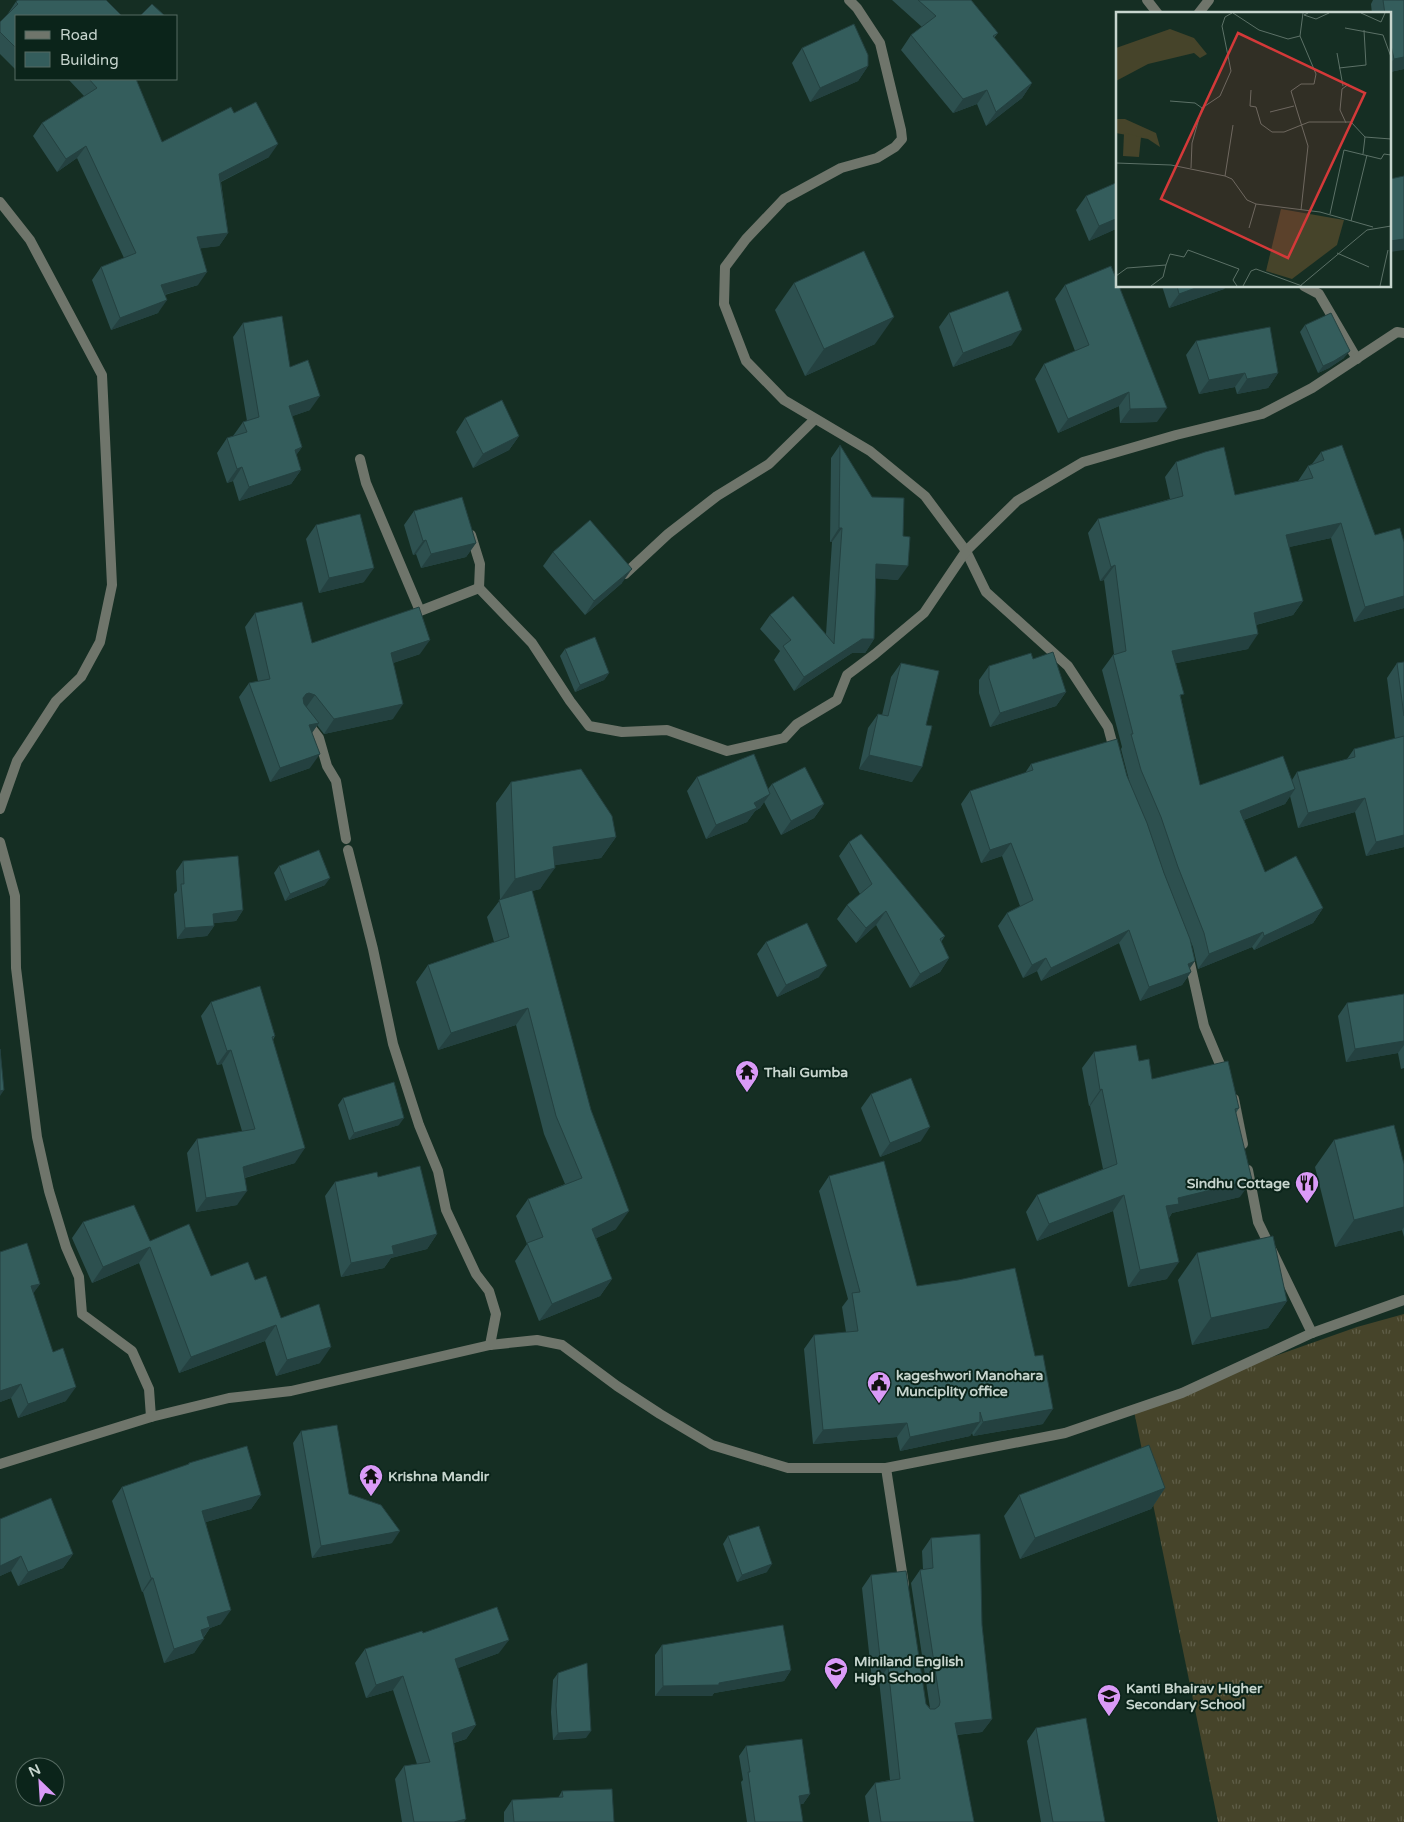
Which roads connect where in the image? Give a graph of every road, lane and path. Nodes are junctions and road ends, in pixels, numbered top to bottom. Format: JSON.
{"nodes":[{"id":1,"x":850,"y":0,"type":"edge"},
{"id":2,"x":1147,"y":0,"type":"edge"},
{"id":3,"x":1209,"y":0,"type":"edge"},
{"id":4,"x":1156,"y":12,"type":"edge"},
{"id":5,"x":1200,"y":12,"type":"edge"},
{"id":6,"x":0,"y":202,"type":"edge"},
{"id":7,"x":1308,"y":288,"type":"edge"},
{"id":8,"x":1404,"y":333,"type":"edge"},
{"id":9,"x":1357,"y":359,"type":"junction"},
{"id":10,"x":815,"y":419,"type":"junction"},
{"id":11,"x":360,"y":459,"type":"dead end"},
{"id":12,"x":468,"y":527,"type":"edge"},
{"id":13,"x":966,"y":551,"type":"junction"},
{"id":14,"x":625,"y":574,"type":"edge"},
{"id":15,"x":478,"y":588,"type":"junction"},
{"id":16,"x":300,"y":714,"type":"edge"},
{"id":17,"x":1117,"y":761,"type":"edge"},
{"id":18,"x":0,"y":809,"type":"edge"},
{"id":19,"x":346,"y":839,"type":"dead end"},
{"id":20,"x":0,"y":842,"type":"edge"},
{"id":21,"x":348,"y":850,"type":"dead end"},
{"id":22,"x":1184,"y":942,"type":"edge"},
{"id":23,"x":1404,"y":1300,"type":"edge"},
{"id":24,"x":1312,"y":1334,"type":"junction"},
{"id":25,"x":490,"y":1345,"type":"junction"},
{"id":26,"x":151,"y":1418,"type":"junction"},
{"id":27,"x":0,"y":1464,"type":"edge"},
{"id":28,"x":886,"y":1468,"type":"junction"},
{"id":29,"x":905,"y":1592,"type":"edge"}],
"edges":[{"from":1,"to":10,"type":"street"},
{"from":2,"to":4,"type":"street"},
{"from":3,"to":5,"type":"street"},
{"from":6,"to":18,"type":"street"},
{"from":7,"to":9,"type":"street"},
{"from":8,"to":9,"type":"street"},
{"from":9,"to":13,"type":"street"},
{"from":10,"to":13,"type":"street"},
{"from":10,"to":14,"type":"street"},
{"from":11,"to":15,"type":"street"},
{"from":12,"to":15,"type":"street"},
{"from":13,"to":15,"type":"street"},
{"from":13,"to":17,"type":"street"},
{"from":16,"to":19,"type":"street"},
{"from":20,"to":26,"type":"street"},
{"from":21,"to":25,"type":"street"},
{"from":22,"to":24,"type":"street"},
{"from":23,"to":24,"type":"street"},
{"from":24,"to":28,"type":"street"},
{"from":25,"to":26,"type":"street"},
{"from":25,"to":28,"type":"street"},
{"from":26,"to":27,"type":"street"},
{"from":28,"to":29,"type":"street"}]}
